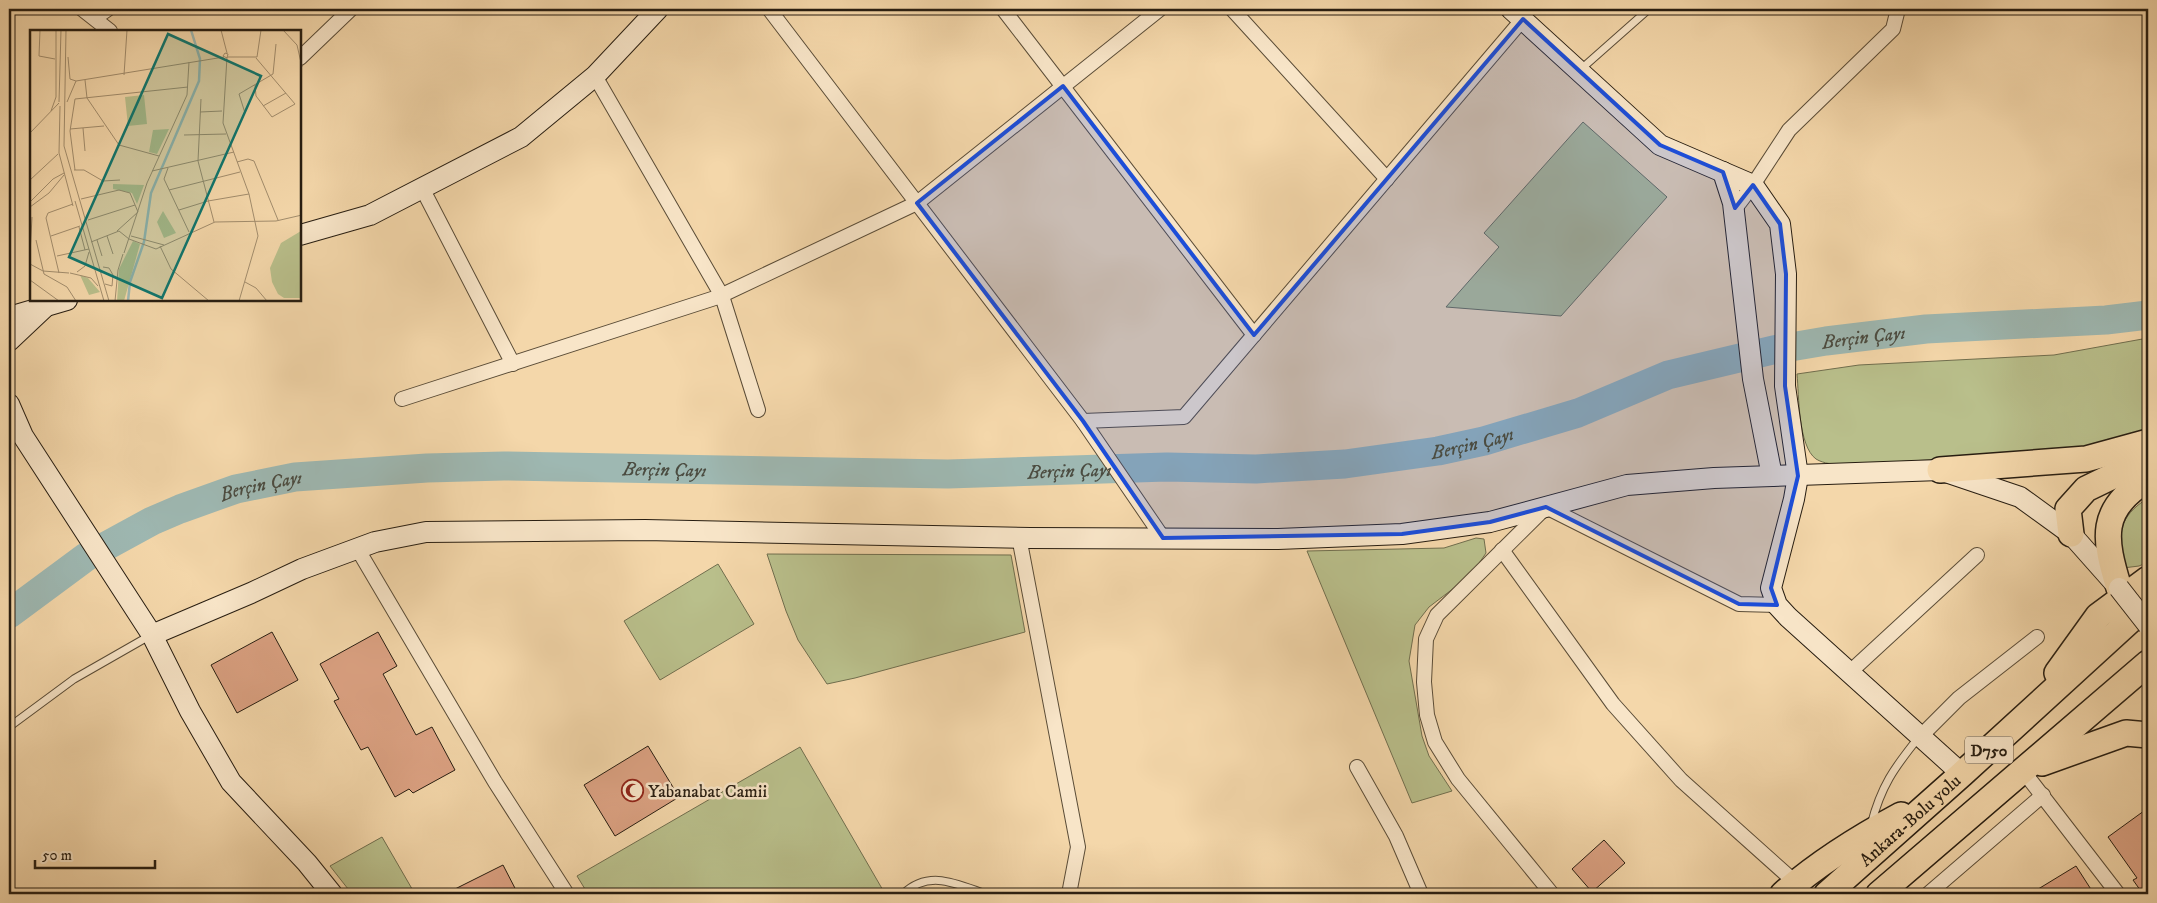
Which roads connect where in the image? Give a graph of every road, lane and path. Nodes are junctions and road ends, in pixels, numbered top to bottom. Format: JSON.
{"nodes":[{"id":1,"x":82,"y":9,"type":"edge"},
{"id":2,"x":108,"y":9,"type":"edge"},
{"id":3,"x":351,"y":9,"type":"edge"},
{"id":4,"x":658,"y":9,"type":"edge"},
{"id":5,"x":769,"y":9,"type":"edge"},
{"id":6,"x":1003,"y":9,"type":"edge"},
{"id":7,"x":1160,"y":9,"type":"edge"},
{"id":8,"x":1232,"y":9,"type":"edge"},
{"id":9,"x":1649,"y":9,"type":"edge"},
{"id":10,"x":1898,"y":9,"type":"edge"},
{"id":11,"x":1517,"y":14,"type":"edge"},
{"id":12,"x":95,"y":18,"type":"junction"},
{"id":13,"x":109,"y":30,"type":"edge"},
{"id":14,"x":301,"y":57,"type":"edge"},
{"id":15,"x":1579,"y":70,"type":"junction"},
{"id":16,"x":595,"y":76,"type":"junction"},
{"id":17,"x":1063,"y":86,"type":"junction"},
{"id":18,"x":1723,"y":172,"type":"junction"},
{"id":19,"x":1386,"y":179,"type":"junction"},
{"id":20,"x":1753,"y":185,"type":"junction"},
{"id":21,"x":422,"y":188,"type":"junction"},
{"id":22,"x":917,"y":203,"type":"junction"},
{"id":23,"x":1734,"y":210,"type":"junction"},
{"id":24,"x":301,"y":235,"type":"edge"},
{"id":25,"x":722,"y":296,"type":"junction"},
{"id":26,"x":65,"y":301,"type":"edge"},
{"id":27,"x":44,"y":308,"type":"junction"},
{"id":28,"x":9,"y":317,"type":"edge"},
{"id":29,"x":1254,"y":335,"type":"junction"},
{"id":30,"x":9,"y":341,"type":"edge"},
{"id":31,"x":513,"y":364,"type":"junction"},
{"id":32,"x":402,"y":400,"type":"dead end"},
{"id":33,"x":9,"y":404,"type":"edge"},
{"id":34,"x":758,"y":410,"type":"dead end"},
{"id":35,"x":1086,"y":425,"type":"junction"},
{"id":36,"x":16,"y":433,"type":"edge"},
{"id":37,"x":2148,"y":442,"type":"edge"},
{"id":38,"x":2148,"y":458,"type":"edge"},
{"id":39,"x":1940,"y":470,"type":"junction"},
{"id":40,"x":1772,"y":476,"type":"junction"},
{"id":41,"x":1798,"y":476,"type":"junction"},
{"id":42,"x":2148,"y":479,"type":"edge"},
{"id":43,"x":1546,"y":507,"type":"junction"},
{"id":44,"x":1160,"y":534,"type":"junction"},
{"id":45,"x":2071,"y":534,"type":"junction"},
{"id":46,"x":1019,"y":538,"type":"junction"},
{"id":47,"x":357,"y":548,"type":"junction"},
{"id":48,"x":1502,"y":550,"type":"junction"},
{"id":49,"x":1977,"y":555,"type":"dead end"},
{"id":50,"x":2148,"y":579,"type":"edge"},
{"id":51,"x":2119,"y":588,"type":"junction"},
{"id":52,"x":2148,"y":604,"type":"edge"},
{"id":53,"x":1777,"y":605,"type":"junction"},
{"id":54,"x":2148,"y":625,"type":"edge"},
{"id":55,"x":152,"y":635,"type":"junction"},
{"id":56,"x":2037,"y":637,"type":"dead end"},
{"id":57,"x":2148,"y":663,"type":"edge"},
{"id":58,"x":1850,"y":672,"type":"junction"},
{"id":59,"x":2148,"y":684,"type":"edge"},
{"id":60,"x":2025,"y":717,"type":"junction"},
{"id":61,"x":2077,"y":726,"type":"junction"},
{"id":62,"x":9,"y":727,"type":"edge"},
{"id":63,"x":2148,"y":736,"type":"edge"},
{"id":64,"x":1920,"y":737,"type":"junction"},
{"id":65,"x":1357,"y":767,"type":"dead end"},
{"id":66,"x":2026,"y":770,"type":"junction"},
{"id":67,"x":1962,"y":774,"type":"junction"},
{"id":68,"x":2042,"y":795,"type":"junction"},
{"id":69,"x":1936,"y":796,"type":"junction"},
{"id":70,"x":1962,"y":825,"type":"junction"},
{"id":71,"x":1868,"y":833,"type":"junction"},
{"id":72,"x":1790,"y":888,"type":"edge"},
{"id":73,"x":332,"y":894,"type":"edge"},
{"id":74,"x":567,"y":894,"type":"edge"},
{"id":75,"x":903,"y":894,"type":"edge"},
{"id":76,"x":986,"y":894,"type":"edge"},
{"id":77,"x":1069,"y":894,"type":"edge"},
{"id":78,"x":1421,"y":894,"type":"edge"},
{"id":79,"x":1552,"y":894,"type":"edge"},
{"id":80,"x":1827,"y":894,"type":"edge"},
{"id":81,"x":1879,"y":894,"type":"edge"},
{"id":82,"x":1897,"y":894,"type":"edge"},
{"id":83,"x":1928,"y":894,"type":"edge"},
{"id":84,"x":2118,"y":894,"type":"edge"}],
"edges":[{"from":1,"to":12,"type":"street"},
{"from":2,"to":12,"type":"street"},
{"from":3,"to":14,"type":"street"},
{"from":4,"to":16,"type":"street"},
{"from":5,"to":22,"type":"street"},
{"from":6,"to":17,"type":"street"},
{"from":7,"to":17,"type":"street"},
{"from":8,"to":19,"type":"street"},
{"from":9,"to":15,"type":"lane"},
{"from":10,"to":20,"type":"street"},
{"from":11,"to":15,"type":"street"},
{"from":11,"to":19,"type":"street"},
{"from":12,"to":13,"type":"street"},
{"from":15,"to":18,"type":"street"},
{"from":16,"to":21,"type":"street"},
{"from":16,"to":25,"type":"street"},
{"from":17,"to":22,"type":"street"},
{"from":17,"to":29,"type":"street"},
{"from":18,"to":20,"type":"street"},
{"from":18,"to":23,"type":"street"},
{"from":19,"to":29,"type":"street"},
{"from":20,"to":23,"type":"street"},
{"from":20,"to":41,"type":"street"},
{"from":21,"to":24,"type":"street"},
{"from":21,"to":31,"type":"street"},
{"from":22,"to":25,"type":"street"},
{"from":22,"to":35,"type":"street"},
{"from":23,"to":40,"type":"street"},
{"from":25,"to":31,"type":"street"},
{"from":25,"to":34,"type":"street"},
{"from":26,"to":27,"type":"street"},
{"from":27,"to":28,"type":"street"},
{"from":27,"to":30,"type":"street"},
{"from":29,"to":35,"type":"street"},
{"from":31,"to":32,"type":"street"},
{"from":33,"to":36,"type":"street"},
{"from":35,"to":44,"type":"street"},
{"from":36,"to":55,"type":"street"},
{"from":37,"to":39,"type":"highway"},
{"from":38,"to":45,"type":"highway"},
{"from":39,"to":41,"type":"street"},
{"from":39,"to":45,"type":"street"},
{"from":40,"to":41,"type":"street"},
{"from":40,"to":43,"type":"street"},
{"from":41,"to":53,"type":"street"},
{"from":42,"to":51,"type":"highway"},
{"from":43,"to":44,"type":"street"},
{"from":43,"to":48,"type":"street"},
{"from":43,"to":53,"type":"street"},
{"from":44,"to":46,"type":"street"},
{"from":45,"to":51,"type":"street"},
{"from":46,"to":47,"type":"street"},
{"from":46,"to":77,"type":"street"},
{"from":47,"to":55,"type":"street"},
{"from":47,"to":74,"type":"street"},
{"from":48,"to":72,"type":"street"},
{"from":48,"to":79,"type":"street"},
{"from":49,"to":58,"type":"street"},
{"from":50,"to":60,"type":"highway"},
{"from":51,"to":54,"type":"street","bridge":true},
{"from":52,"to":60,"type":"highway","name":"Ankara-Bolu yolu","number":"D750"},
{"from":53,"to":58,"type":"street"},
{"from":55,"to":62,"type":"lane"},
{"from":55,"to":73,"type":"street"},
{"from":56,"to":64,"type":"street"},
{"from":57,"to":61,"type":"highway","name":"Ankara-Bolu yolu","number":"D750"},
{"from":58,"to":64,"type":"street"},
{"from":59,"to":61,"type":"highway"},
{"from":60,"to":67,"type":"highway","name":"Ankara-Bolu yolu","number":"D750"},
{"from":61,"to":66,"type":"highway","name":"Ankara-Bolu yolu","number":"D750"},
{"from":63,"to":66,"type":"highway"},
{"from":64,"to":67,"type":"street"},
{"from":64,"to":71,"type":"lane"},
{"from":65,"to":78,"type":"street"},
{"from":66,"to":68,"type":"street"},
{"from":66,"to":70,"type":"highway","name":"Ankara-Bolu yolu","number":"D750"},
{"from":67,"to":69,"type":"highway","name":"Ankara-Bolu yolu","number":"D750"},
{"from":68,"to":83,"type":"street"},
{"from":68,"to":84,"type":"street"},
{"from":69,"to":71,"type":"highway"},
{"from":69,"to":80,"type":"highway","name":"Ankara-Bolu yolu","number":"D750"},
{"from":70,"to":81,"type":"highway","name":"Ankara-Bolu yolu","number":"D750"},
{"from":70,"to":82,"type":"highway"},
{"from":71,"to":72,"type":"highway"},
{"from":75,"to":76,"type":"lane"}]}
